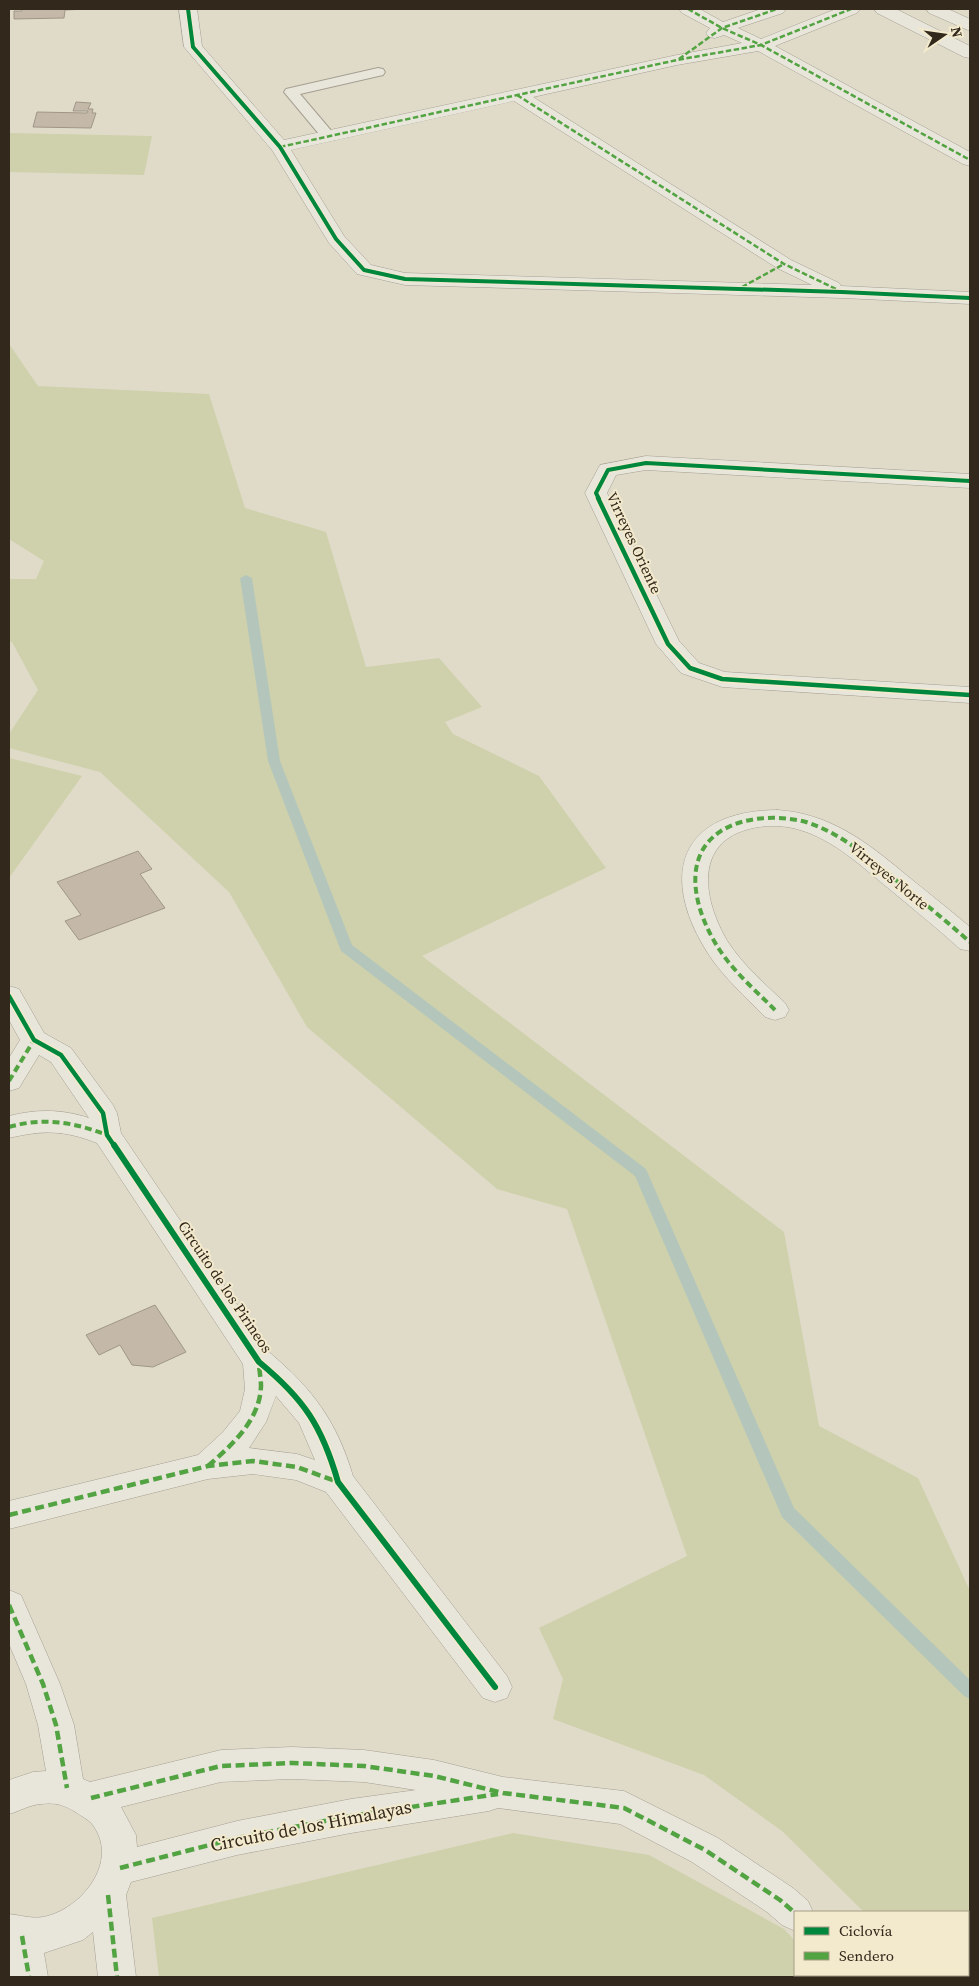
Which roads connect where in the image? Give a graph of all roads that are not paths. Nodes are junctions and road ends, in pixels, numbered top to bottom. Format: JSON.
{"nodes":[{"id":1,"x":188,"y":9,"type":"edge"},
{"id":2,"x":688,"y":9,"type":"edge"},
{"id":3,"x":777,"y":9,"type":"edge"},
{"id":4,"x":851,"y":9,"type":"edge"},
{"id":5,"x":883,"y":9,"type":"edge"},
{"id":6,"x":935,"y":9,"type":"edge"},
{"id":7,"x":970,"y":26,"type":"edge"},
{"id":8,"x":722,"y":28,"type":"junction"},
{"id":9,"x":761,"y":45,"type":"junction"},
{"id":10,"x":970,"y":54,"type":"edge"},
{"id":11,"x":677,"y":60,"type":"junction"},
{"id":12,"x":378,"y":72,"type":"dead end"},
{"id":13,"x":517,"y":95,"type":"junction"},
{"id":14,"x":329,"y":137,"type":"junction"},
{"id":15,"x":280,"y":147,"type":"junction"},
{"id":16,"x":970,"y":160,"type":"edge"},
{"id":17,"x":784,"y":264,"type":"junction"},
{"id":18,"x":738,"y":289,"type":"junction"},
{"id":19,"x":842,"y":292,"type":"junction"},
{"id":20,"x":970,"y":298,"type":"edge"},
{"id":21,"x":970,"y":482,"type":"edge"},
{"id":22,"x":970,"y":695,"type":"edge"},
{"id":23,"x":970,"y":942,"type":"edge"},
{"id":24,"x":9,"y":996,"type":"edge"},
{"id":25,"x":776,"y":1010,"type":"dead end"},
{"id":26,"x":34,"y":1040,"type":"junction"},
{"id":27,"x":9,"y":1081,"type":"edge"},
{"id":28,"x":9,"y":1127,"type":"edge"},
{"id":29,"x":107,"y":1135,"type":"junction"},
{"id":30,"x":259,"y":1362,"type":"junction"},
{"id":31,"x":208,"y":1466,"type":"junction"},
{"id":32,"x":338,"y":1482,"type":"junction"},
{"id":33,"x":9,"y":1514,"type":"edge"},
{"id":34,"x":9,"y":1605,"type":"edge"},
{"id":35,"x":495,"y":1687,"type":"dead end"},
{"id":36,"x":79,"y":1793,"type":"junction"},
{"id":37,"x":503,"y":1794,"type":"junction"},
{"id":38,"x":9,"y":1798,"type":"edge"},
{"id":39,"x":114,"y":1882,"type":"junction"},
{"id":40,"x":794,"y":1912,"type":"edge"},
{"id":41,"x":16,"y":1934,"type":"edge"},
{"id":42,"x":29,"y":1977,"type":"edge"},
{"id":43,"x":117,"y":1977,"type":"edge"}],
"edges":[{"from":1,"to":15,"type":"street"},
{"from":2,"to":8,"type":"street"},
{"from":3,"to":8,"type":"street"},
{"from":4,"to":9,"type":"street"},
{"from":5,"to":10,"type":"street"},
{"from":6,"to":7,"type":"street"},
{"from":8,"to":9,"type":"street"},
{"from":8,"to":11,"type":"street"},
{"from":9,"to":11,"type":"street"},
{"from":9,"to":16,"type":"street"},
{"from":11,"to":13,"type":"street"},
{"from":12,"to":14,"type":"lane"},
{"from":13,"to":14,"type":"street"},
{"from":13,"to":17,"type":"street"},
{"from":14,"to":15,"type":"street"},
{"from":15,"to":18,"type":"street"},
{"from":17,"to":18,"type":"street"},
{"from":17,"to":19,"type":"street"},
{"from":18,"to":19,"type":"street"},
{"from":19,"to":20,"type":"street"},
{"from":21,"to":22,"type":"street","name":"Virreyes Oriente"},
{"from":23,"to":25,"type":"street","name":"Virreyes Norte"},
{"from":24,"to":26,"type":"street"},
{"from":26,"to":27,"type":"street"},
{"from":26,"to":29,"type":"street","name":"Circuito de los Pirineos"},
{"from":28,"to":29,"type":"street"},
{"from":29,"to":30,"type":"street","name":"Circuito de los Pirineos"},
{"from":30,"to":31,"type":"street","name":"Circuito de los Pirineos"},
{"from":30,"to":32,"type":"street","name":"Circuito de los Pirineos"},
{"from":31,"to":32,"type":"street","name":"Circuito de los Pirineos"},
{"from":31,"to":33,"type":"street","name":"Circuito de los Pirineos"},
{"from":32,"to":35,"type":"street","name":"Circuito de los Pirineos"},
{"from":34,"to":36,"type":"street"},
{"from":36,"to":37,"type":"street","name":"Circuito de los Himalayas"},
{"from":36,"to":38,"type":"street","name":"Circuito de los Himalayas"},
{"from":36,"to":39,"type":"street"},
{"from":37,"to":39,"type":"street","name":"Circuito de los Himalayas"},
{"from":37,"to":40,"type":"street","name":"Circuito de los Himalayas"},
{"from":39,"to":41,"type":"street"},
{"from":39,"to":43,"type":"street"},
{"from":41,"to":42,"type":"street"}]}
